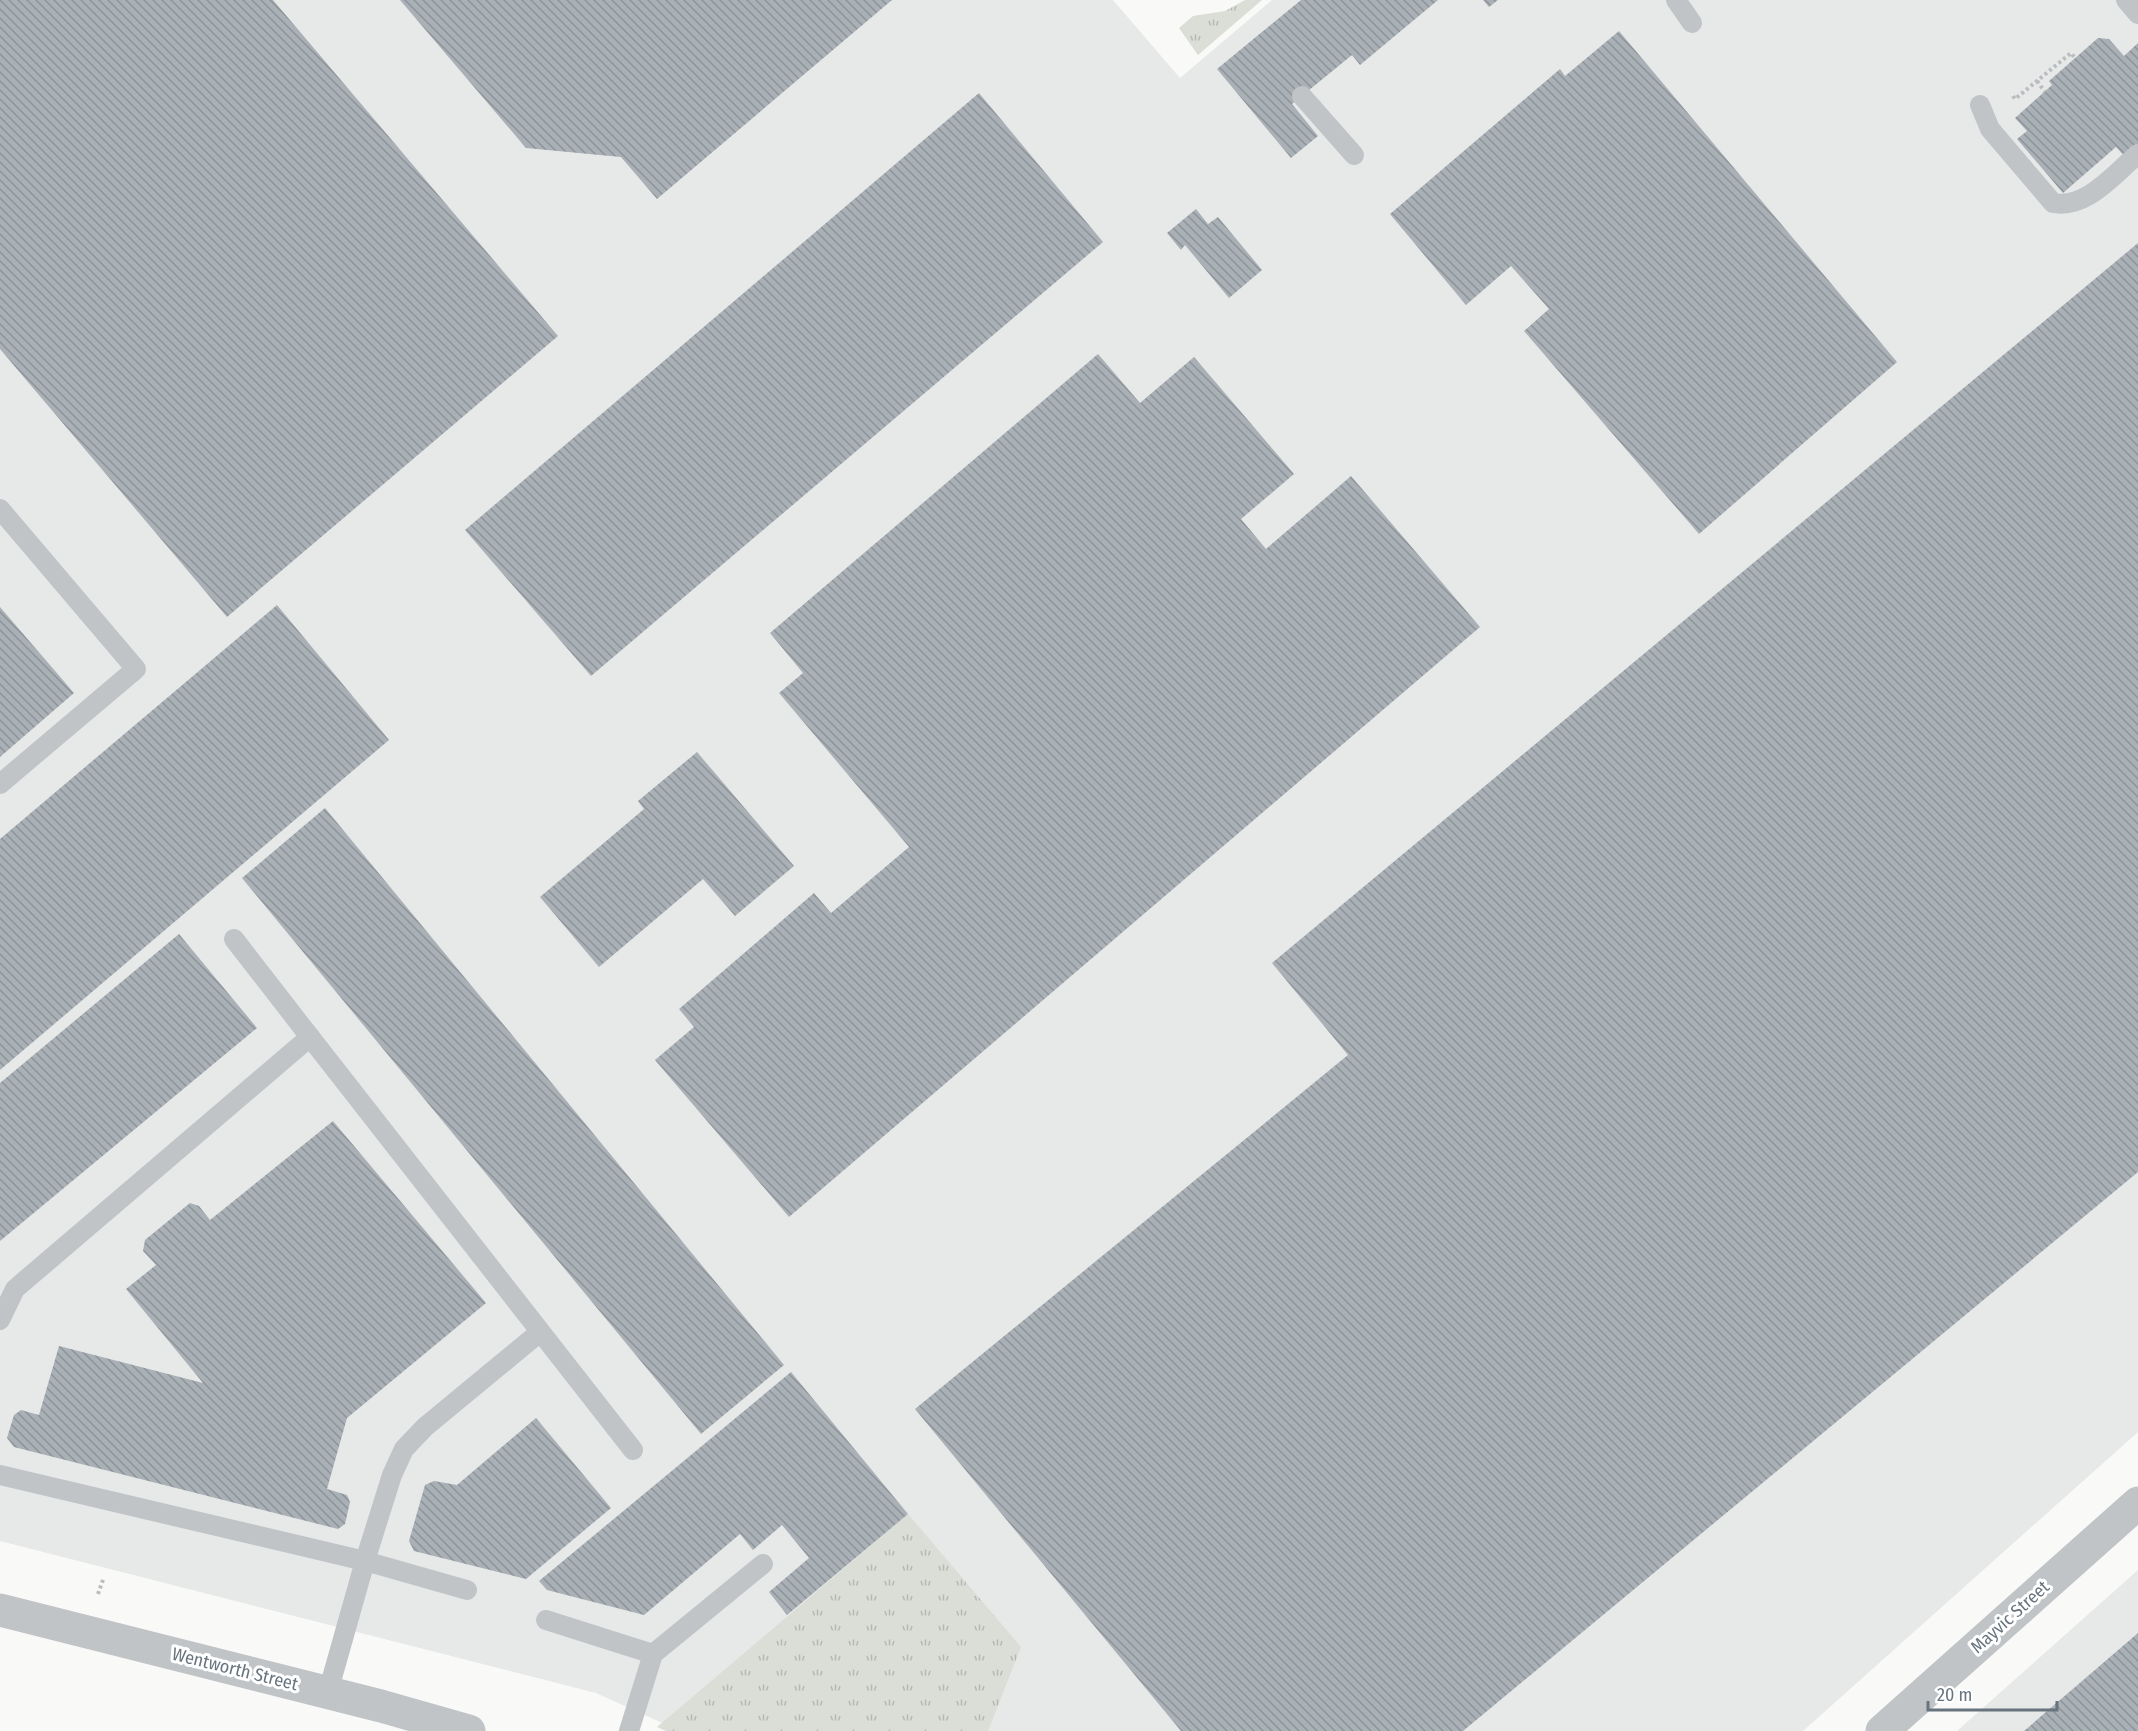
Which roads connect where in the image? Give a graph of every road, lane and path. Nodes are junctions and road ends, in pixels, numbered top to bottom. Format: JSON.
{"nodes":[{"id":1,"x":1676,"y":0,"type":"edge"},
{"id":2,"x":2126,"y":0,"type":"edge"},
{"id":3,"x":2138,"y":14,"type":"edge"},
{"id":4,"x":1692,"y":23,"type":"dead end"},
{"id":5,"x":2075,"y":58,"type":"dead end"},
{"id":6,"x":2037,"y":81,"type":"junction"},
{"id":7,"x":2010,"y":92,"type":"dead end"},
{"id":8,"x":2045,"y":92,"type":"dead end"},
{"id":9,"x":1302,"y":96,"type":"dead end"},
{"id":10,"x":1980,"y":105,"type":"dead end"},
{"id":11,"x":2138,"y":154,"type":"edge"},
{"id":12,"x":1354,"y":155,"type":"dead end"},
{"id":13,"x":0,"y":509,"type":"edge"},
{"id":14,"x":0,"y":784,"type":"edge"},
{"id":15,"x":234,"y":939,"type":"dead end"},
{"id":16,"x":310,"y":1037,"type":"junction"},
{"id":17,"x":0,"y":1320,"type":"edge"},
{"id":18,"x":540,"y":1332,"type":"junction"},
{"id":19,"x":633,"y":1450,"type":"dead end"},
{"id":20,"x":0,"y":1475,"type":"edge"},
{"id":21,"x":2138,"y":1503,"type":"edge"},
{"id":22,"x":365,"y":1561,"type":"junction"},
{"id":23,"x":763,"y":1564,"type":"dead end"},
{"id":24,"x":104,"y":1577,"type":"dead end"},
{"id":25,"x":467,"y":1590,"type":"dead end"},
{"id":26,"x":98,"y":1595,"type":"dead end"},
{"id":27,"x":0,"y":1610,"type":"edge"},
{"id":28,"x":546,"y":1620,"type":"dead end"},
{"id":29,"x":653,"y":1654,"type":"junction"},
{"id":30,"x":328,"y":1692,"type":"junction"},
{"id":31,"x":469,"y":1731,"type":"edge"},
{"id":32,"x":629,"y":1731,"type":"edge"},
{"id":33,"x":1882,"y":1731,"type":"edge"}],
"edges":[{"from":1,"to":4,"type":"lane"},
{"from":2,"to":3,"type":"lane"},
{"from":5,"to":6,"type":"path"},
{"from":6,"to":7,"type":"path"},
{"from":6,"to":8,"type":"path"},
{"from":9,"to":12,"type":"lane"},
{"from":10,"to":11,"type":"lane"},
{"from":13,"to":14,"type":"lane"},
{"from":15,"to":16,"type":"lane"},
{"from":16,"to":17,"type":"lane"},
{"from":16,"to":18,"type":"lane"},
{"from":18,"to":19,"type":"lane"},
{"from":18,"to":22,"type":"lane"},
{"from":20,"to":22,"type":"lane"},
{"from":21,"to":33,"type":"street","name":"Mayvic Street"},
{"from":22,"to":25,"type":"lane"},
{"from":22,"to":30,"type":"lane"},
{"from":23,"to":29,"type":"lane"},
{"from":24,"to":26,"type":"path"},
{"from":27,"to":30,"type":"street","name":"Wentworth Street"},
{"from":28,"to":29,"type":"lane"},
{"from":29,"to":32,"type":"lane"},
{"from":30,"to":31,"type":"street","name":"Wentworth Street"}]}
